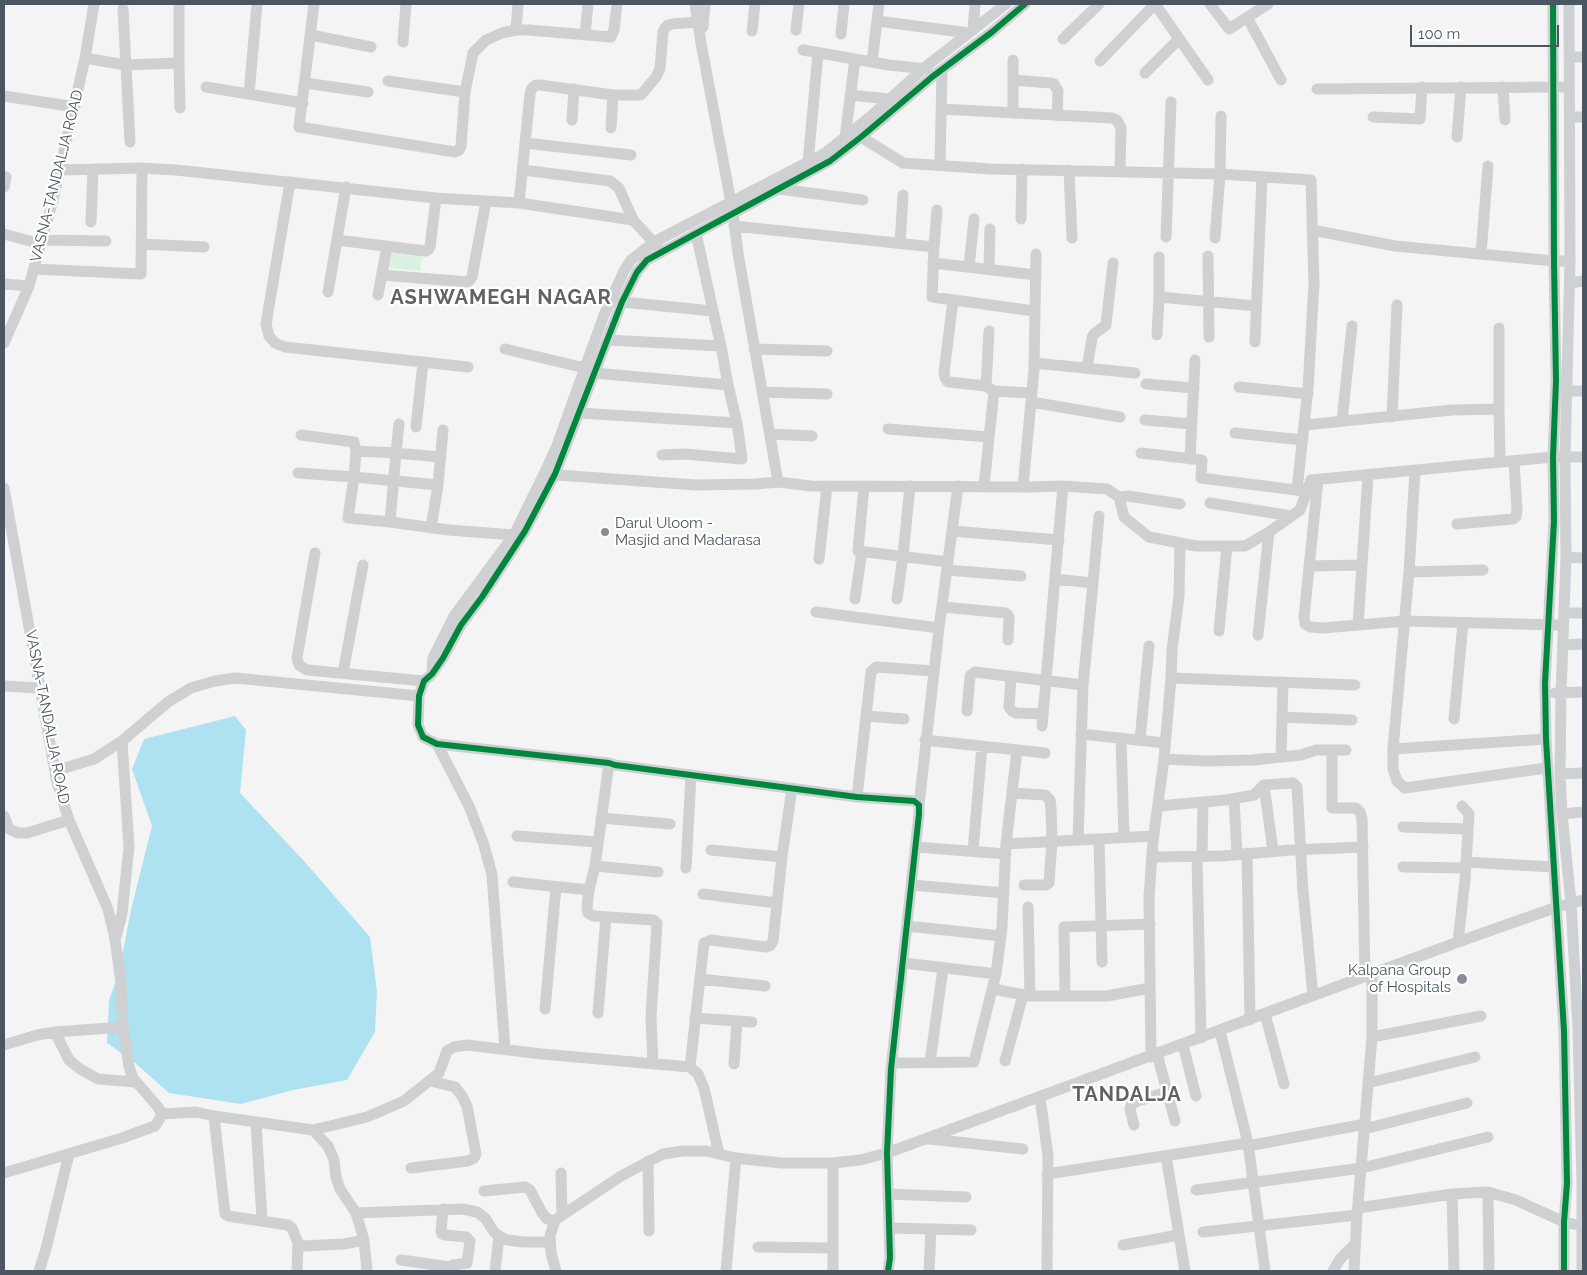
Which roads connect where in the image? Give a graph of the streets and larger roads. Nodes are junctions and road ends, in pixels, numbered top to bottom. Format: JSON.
{"nodes":[{"id":1,"x":94,"y":4,"type":"edge"},
{"id":2,"x":178,"y":4,"type":"edge"},
{"id":3,"x":257,"y":4,"type":"edge"},
{"id":4,"x":314,"y":4,"type":"edge"},
{"id":5,"x":406,"y":4,"type":"edge"},
{"id":6,"x":518,"y":4,"type":"edge"},
{"id":7,"x":588,"y":4,"type":"edge"},
{"id":8,"x":617,"y":4,"type":"edge"},
{"id":9,"x":695,"y":4,"type":"edge"},
{"id":10,"x":705,"y":4,"type":"edge"},
{"id":11,"x":755,"y":4,"type":"edge"},
{"id":12,"x":799,"y":4,"type":"edge"},
{"id":13,"x":844,"y":4,"type":"edge"},
{"id":14,"x":879,"y":4,"type":"edge"},
{"id":15,"x":975,"y":4,"type":"edge"},
{"id":16,"x":1006,"y":4,"type":"edge"},
{"id":17,"x":1025,"y":4,"type":"edge"},
{"id":18,"x":1099,"y":4,"type":"edge"},
{"id":19,"x":1155,"y":4,"type":"edge"},
{"id":20,"x":1210,"y":4,"type":"edge"},
{"id":21,"x":1268,"y":4,"type":"edge"},
{"id":22,"x":1553,"y":4,"type":"edge"},
{"id":23,"x":1569,"y":4,"type":"edge"},
{"id":24,"x":123,"y":9,"type":"dead end"},
{"id":25,"x":1247,"y":17,"type":"junction"},
{"id":26,"x":877,"y":21,"type":"junction"},
{"id":27,"x":698,"y":22,"type":"junction"},
{"id":28,"x":516,"y":30,"type":"junction"},
{"id":29,"x":796,"y":30,"type":"dead end"},
{"id":30,"x":752,"y":31,"type":"dead end"},
{"id":31,"x":971,"y":31,"type":"junction"},
{"id":32,"x":841,"y":34,"type":"dead end"},
{"id":33,"x":311,"y":35,"type":"junction"},
{"id":34,"x":584,"y":35,"type":"junction"},
{"id":35,"x":1063,"y":39,"type":"dead end"},
{"id":36,"x":1179,"y":39,"type":"junction"},
{"id":37,"x":403,"y":42,"type":"dead end"},
{"id":38,"x":701,"y":43,"type":"junction"},
{"id":39,"x":371,"y":47,"type":"dead end"},
{"id":40,"x":803,"y":50,"type":"dead end"},
{"id":41,"x":818,"y":53,"type":"junction"},
{"id":42,"x":1570,"y":57,"type":"junction"},
{"id":43,"x":1583,"y":57,"type":"edge"},
{"id":44,"x":85,"y":58,"type":"junction"},
{"id":45,"x":854,"y":59,"type":"junction"},
{"id":46,"x":1013,"y":60,"type":"dead end"},
{"id":47,"x":1100,"y":60,"type":"dead end"},
{"id":48,"x":872,"y":62,"type":"junction"},
{"id":49,"x":179,"y":63,"type":"junction"},
{"id":50,"x":126,"y":65,"type":"junction"},
{"id":51,"x":924,"y":68,"type":"junction"},
{"id":52,"x":940,"y":71,"type":"junction"},
{"id":53,"x":1145,"y":73,"type":"dead end"},
{"id":54,"x":1013,"y":80,"type":"junction"},
{"id":55,"x":1208,"y":80,"type":"dead end"},
{"id":56,"x":1281,"y":80,"type":"dead end"},
{"id":57,"x":388,"y":81,"type":"dead end"},
{"id":58,"x":306,"y":83,"type":"junction"},
{"id":59,"x":206,"y":87,"type":"dead end"},
{"id":60,"x":1461,"y":87,"type":"junction"},
{"id":61,"x":1553,"y":87,"type":"junction"},
{"id":62,"x":1422,"y":88,"type":"junction"},
{"id":63,"x":1503,"y":88,"type":"junction"},
{"id":64,"x":1570,"y":88,"type":"junction"},
{"id":65,"x":574,"y":89,"type":"junction"},
{"id":66,"x":1317,"y":89,"type":"dead end"},
{"id":67,"x":368,"y":92,"type":"dead end"},
{"id":68,"x":465,"y":92,"type":"junction"},
{"id":69,"x":249,"y":94,"type":"junction"},
{"id":70,"x":613,"y":95,"type":"junction"},
{"id":71,"x":4,"y":96,"type":"edge"},
{"id":72,"x":850,"y":96,"type":"junction"},
{"id":73,"x":889,"y":100,"type":"junction"},
{"id":74,"x":1171,"y":102,"type":"dead end"},
{"id":75,"x":303,"y":103,"type":"junction"},
{"id":76,"x":75,"y":107,"type":"junction"},
{"id":77,"x":180,"y":108,"type":"dead end"},
{"id":78,"x":941,"y":109,"type":"junction"},
{"id":79,"x":1013,"y":113,"type":"junction"},
{"id":80,"x":1057,"y":116,"type":"junction"},
{"id":81,"x":1221,"y":116,"type":"dead end"},
{"id":82,"x":1373,"y":117,"type":"dead end"},
{"id":83,"x":1570,"y":117,"type":"junction"},
{"id":84,"x":1583,"y":117,"type":"edge"},
{"id":85,"x":572,"y":120,"type":"dead end"},
{"id":86,"x":1505,"y":120,"type":"dead end"},
{"id":87,"x":610,"y":128,"type":"dead end"},
{"id":88,"x":862,"y":137,"type":"junction"},
{"id":89,"x":845,"y":138,"type":"junction"},
{"id":90,"x":1457,"y":138,"type":"dead end"},
{"id":91,"x":130,"y":142,"type":"dead end"},
{"id":92,"x":525,"y":143,"type":"junction"},
{"id":93,"x":631,"y":154,"type":"dead end"},
{"id":94,"x":940,"y":165,"type":"junction"},
{"id":95,"x":1488,"y":166,"type":"dead end"},
{"id":96,"x":811,"y":167,"type":"junction"},
{"id":97,"x":142,"y":168,"type":"junction"},
{"id":98,"x":94,"y":169,"type":"junction"},
{"id":99,"x":1022,"y":169,"type":"junction"},
{"id":100,"x":61,"y":170,"type":"junction"},
{"id":101,"x":523,"y":170,"type":"junction"},
{"id":102,"x":1069,"y":170,"type":"junction"},
{"id":103,"x":1120,"y":172,"type":"junction"},
{"id":104,"x":1168,"y":174,"type":"junction"},
{"id":105,"x":1220,"y":174,"type":"junction"},
{"id":106,"x":1262,"y":178,"type":"junction"},
{"id":107,"x":290,"y":182,"type":"junction"},
{"id":108,"x":346,"y":187,"type":"junction"},
{"id":109,"x":779,"y":189,"type":"junction"},
{"id":110,"x":903,"y":195,"type":"dead end"},
{"id":111,"x":436,"y":198,"type":"junction"},
{"id":112,"x":863,"y":200,"type":"dead end"},
{"id":113,"x":486,"y":201,"type":"junction"},
{"id":114,"x":519,"y":203,"type":"junction"},
{"id":115,"x":731,"y":208,"type":"junction"},
{"id":116,"x":937,"y":210,"type":"dead end"},
{"id":117,"x":974,"y":219,"type":"dead end"},
{"id":118,"x":1021,"y":219,"type":"dead end"},
{"id":119,"x":633,"y":220,"type":"junction"},
{"id":120,"x":91,"y":222,"type":"dead end"},
{"id":121,"x":734,"y":226,"type":"junction"},
{"id":122,"x":990,"y":229,"type":"dead end"},
{"id":123,"x":1312,"y":230,"type":"junction"},
{"id":124,"x":696,"y":233,"type":"junction"},
{"id":125,"x":4,"y":234,"type":"edge"},
{"id":126,"x":1166,"y":237,"type":"dead end"},
{"id":127,"x":1072,"y":238,"type":"dead end"},
{"id":128,"x":1215,"y":238,"type":"dead end"},
{"id":129,"x":337,"y":240,"type":"junction"},
{"id":130,"x":106,"y":241,"type":"dead end"},
{"id":131,"x":41,"y":242,"type":"junction"},
{"id":132,"x":654,"y":242,"type":"junction"},
{"id":133,"x":900,"y":243,"type":"junction"},
{"id":134,"x":141,"y":244,"type":"junction"},
{"id":135,"x":386,"y":246,"type":"junction"},
{"id":136,"x":204,"y":247,"type":"dead end"},
{"id":137,"x":934,"y":247,"type":"junction"},
{"id":138,"x":662,"y":250,"type":"junction"},
{"id":139,"x":1036,"y":254,"type":"dead end"},
{"id":140,"x":1480,"y":254,"type":"junction"},
{"id":141,"x":1208,"y":256,"type":"dead end"},
{"id":142,"x":1159,"y":257,"type":"dead end"},
{"id":143,"x":1554,"y":261,"type":"junction"},
{"id":144,"x":1570,"y":261,"type":"junction"},
{"id":145,"x":933,"y":263,"type":"junction"},
{"id":146,"x":1113,"y":263,"type":"dead end"},
{"id":147,"x":969,"y":267,"type":"junction"},
{"id":148,"x":34,"y":269,"type":"junction"},
{"id":149,"x":990,"y":269,"type":"junction"},
{"id":150,"x":382,"y":275,"type":"junction"},
{"id":151,"x":1036,"y":275,"type":"junction"},
{"id":152,"x":1583,"y":281,"type":"edge"},
{"id":153,"x":1570,"y":283,"type":"junction"},
{"id":154,"x":4,"y":284,"type":"edge"},
{"id":155,"x":28,"y":286,"type":"junction"},
{"id":156,"x":328,"y":292,"type":"dead end"},
{"id":157,"x":378,"y":295,"type":"dead end"},
{"id":158,"x":1158,"y":297,"type":"junction"},
{"id":159,"x":953,"y":300,"type":"junction"},
{"id":160,"x":622,"y":302,"type":"junction"},
{"id":161,"x":1209,"y":302,"type":"junction"},
{"id":162,"x":1397,"y":305,"type":"dead end"},
{"id":163,"x":1256,"y":306,"type":"junction"},
{"id":164,"x":713,"y":310,"type":"junction"},
{"id":165,"x":1034,"y":311,"type":"junction"},
{"id":166,"x":9,"y":316,"type":"edge"},
{"id":167,"x":1352,"y":326,"type":"dead end"},
{"id":168,"x":1499,"y":328,"type":"dead end"},
{"id":169,"x":989,"y":331,"type":"dead end"},
{"id":170,"x":1157,"y":335,"type":"dead end"},
{"id":171,"x":1209,"y":337,"type":"dead end"},
{"id":172,"x":608,"y":340,"type":"junction"},
{"id":173,"x":1254,"y":342,"type":"dead end"},
{"id":174,"x":4,"y":343,"type":"edge"},
{"id":175,"x":721,"y":346,"type":"junction"},
{"id":176,"x":505,"y":348,"type":"dead end"},
{"id":177,"x":754,"y":348,"type":"junction"},
{"id":178,"x":827,"y":351,"type":"dead end"},
{"id":179,"x":1195,"y":360,"type":"dead end"},
{"id":180,"x":423,"y":363,"type":"junction"},
{"id":181,"x":1034,"y":363,"type":"junction"},
{"id":182,"x":468,"y":367,"type":"dead end"},
{"id":183,"x":1087,"y":368,"type":"junction"},
{"id":184,"x":589,"y":370,"type":"junction"},
{"id":185,"x":1135,"y":373,"type":"dead end"},
{"id":186,"x":1146,"y":384,"type":"dead end"},
{"id":187,"x":728,"y":385,"type":"junction"},
{"id":188,"x":1239,"y":387,"type":"dead end"},
{"id":189,"x":1194,"y":388,"type":"junction"},
{"id":190,"x":990,"y":389,"type":"junction"},
{"id":191,"x":1567,"y":391,"type":"junction"},
{"id":192,"x":1583,"y":391,"type":"edge"},
{"id":193,"x":762,"y":392,"type":"junction"},
{"id":194,"x":828,"y":394,"type":"dead end"},
{"id":195,"x":1308,"y":394,"type":"junction"},
{"id":196,"x":1031,"y":398,"type":"junction"},
{"id":197,"x":1499,"y":409,"type":"junction"},
{"id":198,"x":580,"y":414,"type":"junction"},
{"id":199,"x":1120,"y":417,"type":"dead end"},
{"id":200,"x":1392,"y":417,"type":"junction"},
{"id":201,"x":1145,"y":420,"type":"dead end"},
{"id":202,"x":1342,"y":421,"type":"junction"},
{"id":203,"x":737,"y":423,"type":"junction"},
{"id":204,"x":399,"y":424,"type":"dead end"},
{"id":205,"x":1192,"y":424,"type":"junction"},
{"id":206,"x":1305,"y":424,"type":"junction"},
{"id":207,"x":416,"y":427,"type":"dead end"},
{"id":208,"x":888,"y":429,"type":"dead end"},
{"id":209,"x":443,"y":430,"type":"dead end"},
{"id":210,"x":1235,"y":433,"type":"dead end"},
{"id":211,"x":770,"y":434,"type":"junction"},
{"id":212,"x":301,"y":435,"type":"dead end"},
{"id":213,"x":812,"y":436,"type":"dead end"},
{"id":214,"x":989,"y":437,"type":"junction"},
{"id":215,"x":1303,"y":440,"type":"junction"},
{"id":216,"x":356,"y":451,"type":"junction"},
{"id":217,"x":1141,"y":453,"type":"dead end"},
{"id":218,"x":396,"y":454,"type":"junction"},
{"id":219,"x":662,"y":455,"type":"dead end"},
{"id":220,"x":440,"y":457,"type":"junction"},
{"id":221,"x":1553,"y":457,"type":"junction"},
{"id":222,"x":1565,"y":457,"type":"junction"},
{"id":223,"x":1583,"y":457,"type":"edge"},
{"id":224,"x":1190,"y":459,"type":"junction"},
{"id":225,"x":1514,"y":461,"type":"junction"},
{"id":226,"x":1500,"y":462,"type":"junction"},
{"id":227,"x":1415,"y":471,"type":"junction"},
{"id":228,"x":298,"y":473,"type":"dead end"},
{"id":229,"x":549,"y":474,"type":"junction"},
{"id":230,"x":1368,"y":475,"type":"junction"},
{"id":231,"x":354,"y":477,"type":"junction"},
{"id":232,"x":1318,"y":480,"type":"junction"},
{"id":233,"x":394,"y":482,"type":"junction"},
{"id":234,"x":778,"y":482,"type":"junction"},
{"id":235,"x":438,"y":486,"type":"junction"},
{"id":236,"x":827,"y":486,"type":"junction"},
{"id":237,"x":864,"y":486,"type":"junction"},
{"id":238,"x":910,"y":486,"type":"junction"},
{"id":239,"x":958,"y":486,"type":"junction"},
{"id":240,"x":984,"y":486,"type":"junction"},
{"id":241,"x":1063,"y":486,"type":"junction"},
{"id":242,"x":1023,"y":487,"type":"junction"},
{"id":243,"x":4,"y":488,"type":"edge"},
{"id":244,"x":1302,"y":491,"type":"junction"},
{"id":245,"x":1119,"y":497,"type":"junction"},
{"id":246,"x":1210,"y":503,"type":"dead end"},
{"id":247,"x":1180,"y":504,"type":"dead end"},
{"id":248,"x":1099,"y":516,"type":"dead end"},
{"id":249,"x":1292,"y":516,"type":"junction"},
{"id":250,"x":390,"y":522,"type":"junction"},
{"id":251,"x":1457,"y":524,"type":"dead end"},
{"id":252,"x":431,"y":528,"type":"junction"},
{"id":253,"x":952,"y":531,"type":"junction"},
{"id":254,"x":1270,"y":532,"type":"junction"},
{"id":255,"x":514,"y":534,"type":"junction"},
{"id":256,"x":1059,"y":540,"type":"junction"},
{"id":257,"x":1180,"y":543,"type":"junction"},
{"id":258,"x":1227,"y":546,"type":"junction"},
{"id":259,"x":862,"y":551,"type":"junction"},
{"id":260,"x":315,"y":553,"type":"dead end"},
{"id":261,"x":903,"y":556,"type":"junction"},
{"id":262,"x":1566,"y":558,"type":"junction"},
{"id":263,"x":1583,"y":558,"type":"edge"},
{"id":264,"x":819,"y":559,"type":"dead end"},
{"id":265,"x":363,"y":565,"type":"dead end"},
{"id":266,"x":1362,"y":565,"type":"junction"},
{"id":267,"x":948,"y":566,"type":"junction"},
{"id":268,"x":1309,"y":566,"type":"junction"},
{"id":269,"x":1483,"y":570,"type":"dead end"},
{"id":270,"x":1409,"y":572,"type":"junction"},
{"id":271,"x":1021,"y":576,"type":"dead end"},
{"id":272,"x":1055,"y":578,"type":"junction"},
{"id":273,"x":1093,"y":583,"type":"junction"},
{"id":274,"x":855,"y":599,"type":"dead end"},
{"id":275,"x":897,"y":599,"type":"dead end"},
{"id":276,"x":943,"y":608,"type":"junction"},
{"id":277,"x":816,"y":612,"type":"dead end"},
{"id":278,"x":1583,"y":613,"type":"edge"},
{"id":279,"x":1564,"y":619,"type":"junction"},
{"id":280,"x":1405,"y":622,"type":"junction"},
{"id":281,"x":1463,"y":623,"type":"junction"},
{"id":282,"x":1549,"y":624,"type":"junction"},
{"id":283,"x":1358,"y":625,"type":"junction"},
{"id":284,"x":939,"y":628,"type":"junction"},
{"id":285,"x":1218,"y":631,"type":"dead end"},
{"id":286,"x":1258,"y":635,"type":"dead end"},
{"id":287,"x":1008,"y":640,"type":"dead end"},
{"id":288,"x":1583,"y":644,"type":"edge"},
{"id":289,"x":1563,"y":645,"type":"junction"},
{"id":290,"x":1149,"y":646,"type":"dead end"},
{"id":291,"x":934,"y":671,"type":"junction"},
{"id":292,"x":343,"y":673,"type":"junction"},
{"id":293,"x":1012,"y":676,"type":"junction"},
{"id":294,"x":428,"y":678,"type":"junction"},
{"id":295,"x":1171,"y":678,"type":"junction"},
{"id":296,"x":1046,"y":680,"type":"junction"},
{"id":297,"x":1283,"y":682,"type":"junction"},
{"id":298,"x":1083,"y":685,"type":"junction"},
{"id":299,"x":1355,"y":685,"type":"dead end"},
{"id":300,"x":4,"y":686,"type":"edge"},
{"id":301,"x":40,"y":688,"type":"junction"},
{"id":302,"x":1583,"y":692,"type":"edge"},
{"id":303,"x":1545,"y":693,"type":"junction"},
{"id":304,"x":1561,"y":693,"type":"junction"},
{"id":305,"x":420,"y":696,"type":"junction"},
{"id":306,"x":967,"y":712,"type":"dead end"},
{"id":307,"x":1043,"y":714,"type":"junction"},
{"id":308,"x":867,"y":716,"type":"junction"},
{"id":309,"x":1282,"y":717,"type":"junction"},
{"id":310,"x":1454,"y":718,"type":"dead end"},
{"id":311,"x":904,"y":719,"type":"dead end"},
{"id":312,"x":1352,"y":720,"type":"dead end"},
{"id":313,"x":1042,"y":726,"type":"dead end"},
{"id":314,"x":1081,"y":734,"type":"junction"},
{"id":315,"x":1121,"y":738,"type":"junction"},
{"id":316,"x":1546,"y":739,"type":"junction"},
{"id":317,"x":925,"y":740,"type":"junction"},
{"id":318,"x":1140,"y":740,"type":"junction"},
{"id":319,"x":122,"y":741,"type":"junction"},
{"id":320,"x":1165,"y":743,"type":"junction"},
{"id":321,"x":437,"y":744,"type":"junction"},
{"id":322,"x":982,"y":746,"type":"junction"},
{"id":323,"x":1393,"y":749,"type":"junction"},
{"id":324,"x":1017,"y":750,"type":"junction"},
{"id":325,"x":1332,"y":750,"type":"junction"},
{"id":326,"x":1346,"y":750,"type":"dead end"},
{"id":327,"x":1045,"y":753,"type":"dead end"},
{"id":328,"x":1281,"y":757,"type":"junction"},
{"id":329,"x":1164,"y":759,"type":"junction"},
{"id":330,"x":609,"y":763,"type":"junction"},
{"id":331,"x":1546,"y":768,"type":"junction"},
{"id":332,"x":55,"y":771,"type":"junction"},
{"id":333,"x":1583,"y":773,"type":"edge"},
{"id":334,"x":1560,"y":774,"type":"junction"},
{"id":335,"x":691,"y":775,"type":"junction"},
{"id":336,"x":1264,"y":785,"type":"junction"},
{"id":337,"x":792,"y":788,"type":"junction"},
{"id":338,"x":1012,"y":793,"type":"junction"},
{"id":339,"x":857,"y":797,"type":"junction"},
{"id":340,"x":1234,"y":798,"type":"junction"},
{"id":341,"x":1203,"y":802,"type":"junction"},
{"id":342,"x":919,"y":805,"type":"junction"},
{"id":343,"x":1158,"y":806,"type":"junction"},
{"id":344,"x":1462,"y":806,"type":"dead end"},
{"id":345,"x":1583,"y":812,"type":"edge"},
{"id":346,"x":1562,"y":814,"type":"junction"},
{"id":347,"x":4,"y":816,"type":"edge"},
{"id":348,"x":601,"y":818,"type":"junction"},
{"id":349,"x":69,"y":820,"type":"junction"},
{"id":350,"x":670,"y":824,"type":"dead end"},
{"id":351,"x":1403,"y":826,"type":"dead end"},
{"id":352,"x":1468,"y":829,"type":"junction"},
{"id":353,"x":18,"y":833,"type":"junction"},
{"id":354,"x":4,"y":834,"type":"edge"},
{"id":355,"x":516,"y":836,"type":"dead end"},
{"id":356,"x":1153,"y":836,"type":"junction"},
{"id":357,"x":1124,"y":838,"type":"junction"},
{"id":358,"x":1100,"y":839,"type":"junction"},
{"id":359,"x":1078,"y":840,"type":"junction"},
{"id":360,"x":598,"y":842,"type":"junction"},
{"id":361,"x":1052,"y":842,"type":"junction"},
{"id":362,"x":916,"y":847,"type":"junction"},
{"id":363,"x":1363,"y":847,"type":"junction"},
{"id":364,"x":1006,"y":849,"type":"junction"},
{"id":365,"x":1301,"y":849,"type":"junction"},
{"id":366,"x":711,"y":850,"type":"dead end"},
{"id":367,"x":973,"y":851,"type":"junction"},
{"id":368,"x":1273,"y":851,"type":"junction"},
{"id":369,"x":1242,"y":854,"type":"junction"},
{"id":370,"x":1200,"y":856,"type":"junction"},
{"id":371,"x":782,"y":857,"type":"junction"},
{"id":372,"x":1152,"y":857,"type":"junction"},
{"id":373,"x":1466,"y":865,"type":"junction"},
{"id":374,"x":595,"y":866,"type":"junction"},
{"id":375,"x":1403,"y":867,"type":"dead end"},
{"id":376,"x":1553,"y":867,"type":"junction"},
{"id":377,"x":686,"y":868,"type":"dead end"},
{"id":378,"x":658,"y":872,"type":"dead end"},
{"id":379,"x":512,"y":882,"type":"dead end"},
{"id":380,"x":912,"y":885,"type":"junction"},
{"id":381,"x":1024,"y":885,"type":"dead end"},
{"id":382,"x":556,"y":886,"type":"junction"},
{"id":383,"x":589,"y":890,"type":"junction"},
{"id":384,"x":1004,"y":893,"type":"junction"},
{"id":385,"x":703,"y":894,"type":"dead end"},
{"id":386,"x":1583,"y":900,"type":"edge"},
{"id":387,"x":777,"y":903,"type":"junction"},
{"id":388,"x":1571,"y":903,"type":"junction"},
{"id":389,"x":1028,"y":907,"type":"dead end"},
{"id":390,"x":1557,"y":907,"type":"junction"},
{"id":391,"x":606,"y":917,"type":"junction"},
{"id":392,"x":1150,"y":924,"type":"junction"},
{"id":393,"x":908,"y":926,"type":"junction"},
{"id":394,"x":1101,"y":926,"type":"junction"},
{"id":395,"x":1001,"y":936,"type":"junction"},
{"id":396,"x":115,"y":939,"type":"junction"},
{"id":397,"x":1458,"y":942,"type":"junction"},
{"id":398,"x":1102,"y":962,"type":"dead end"},
{"id":399,"x":904,"y":963,"type":"junction"},
{"id":400,"x":944,"y":968,"type":"junction"},
{"id":401,"x":996,"y":974,"type":"junction"},
{"id":402,"x":1368,"y":975,"type":"junction"},
{"id":403,"x":700,"y":979,"type":"junction"},
{"id":404,"x":765,"y":986,"type":"dead end"},
{"id":405,"x":1150,"y":988,"type":"junction"},
{"id":406,"x":993,"y":989,"type":"junction"},
{"id":407,"x":1027,"y":995,"type":"junction"},
{"id":408,"x":1065,"y":996,"type":"junction"},
{"id":409,"x":1313,"y":996,"type":"junction"},
{"id":410,"x":545,"y":1009,"type":"dead end"},
{"id":411,"x":598,"y":1013,"type":"dead end"},
{"id":412,"x":1265,"y":1014,"type":"junction"},
{"id":413,"x":1481,"y":1016,"type":"dead end"},
{"id":414,"x":696,"y":1018,"type":"junction"},
{"id":415,"x":1250,"y":1020,"type":"junction"},
{"id":416,"x":737,"y":1021,"type":"junction"},
{"id":417,"x":752,"y":1022,"type":"dead end"},
{"id":418,"x":123,"y":1027,"type":"junction"},
{"id":419,"x":1220,"y":1031,"type":"junction"},
{"id":420,"x":55,"y":1032,"type":"junction"},
{"id":421,"x":1372,"y":1037,"type":"junction"},
{"id":422,"x":1201,"y":1038,"type":"junction"},
{"id":423,"x":4,"y":1045,"type":"edge"},
{"id":424,"x":1183,"y":1045,"type":"junction"},
{"id":425,"x":505,"y":1050,"type":"junction"},
{"id":426,"x":1154,"y":1055,"type":"junction"},
{"id":427,"x":1475,"y":1057,"type":"dead end"},
{"id":428,"x":1005,"y":1061,"type":"dead end"},
{"id":429,"x":930,"y":1062,"type":"junction"},
{"id":430,"x":892,"y":1063,"type":"junction"},
{"id":431,"x":654,"y":1064,"type":"junction"},
{"id":432,"x":734,"y":1064,"type":"dead end"},
{"id":433,"x":690,"y":1067,"type":"junction"},
{"id":434,"x":435,"y":1077,"type":"junction"},
{"id":435,"x":136,"y":1082,"type":"junction"},
{"id":436,"x":1284,"y":1084,"type":"dead end"},
{"id":437,"x":1368,"y":1084,"type":"junction"},
{"id":438,"x":1581,"y":1085,"type":"edge"},
{"id":439,"x":1167,"y":1092,"type":"junction"},
{"id":440,"x":1196,"y":1096,"type":"dead end"},
{"id":441,"x":1040,"y":1097,"type":"junction"},
{"id":442,"x":1467,"y":1102,"type":"dead end"},
{"id":443,"x":162,"y":1114,"type":"junction"},
{"id":444,"x":214,"y":1116,"type":"junction"},
{"id":445,"x":256,"y":1122,"type":"junction"},
{"id":446,"x":1175,"y":1122,"type":"dead end"},
{"id":447,"x":1134,"y":1125,"type":"dead end"},
{"id":448,"x":1365,"y":1126,"type":"junction"},
{"id":449,"x":313,"y":1130,"type":"junction"},
{"id":450,"x":1488,"y":1137,"type":"dead end"},
{"id":451,"x":925,"y":1139,"type":"junction"},
{"id":452,"x":1248,"y":1145,"type":"junction"},
{"id":453,"x":1023,"y":1149,"type":"dead end"},
{"id":454,"x":887,"y":1153,"type":"junction"},
{"id":455,"x":69,"y":1154,"type":"junction"},
{"id":456,"x":719,"y":1154,"type":"junction"},
{"id":457,"x":1166,"y":1156,"type":"junction"},
{"id":458,"x":736,"y":1158,"type":"junction"},
{"id":459,"x":648,"y":1161,"type":"junction"},
{"id":460,"x":833,"y":1163,"type":"junction"},
{"id":461,"x":411,"y":1168,"type":"dead end"},
{"id":462,"x":1362,"y":1168,"type":"junction"},
{"id":463,"x":4,"y":1173,"type":"edge"},
{"id":464,"x":561,"y":1173,"type":"dead end"},
{"id":465,"x":1047,"y":1174,"type":"junction"},
{"id":466,"x":1582,"y":1182,"type":"edge"},
{"id":467,"x":1253,"y":1183,"type":"junction"},
{"id":468,"x":1196,"y":1190,"type":"dead end"},
{"id":469,"x":484,"y":1191,"type":"dead end"},
{"id":470,"x":1488,"y":1192,"type":"junction"},
{"id":471,"x":888,"y":1194,"type":"junction"},
{"id":472,"x":1452,"y":1194,"type":"junction"},
{"id":473,"x":966,"y":1197,"type":"dead end"},
{"id":474,"x":443,"y":1209,"type":"junction"},
{"id":475,"x":1357,"y":1212,"type":"junction"},
{"id":476,"x":356,"y":1213,"type":"junction"},
{"id":477,"x":558,"y":1219,"type":"junction"},
{"id":478,"x":262,"y":1220,"type":"junction"},
{"id":479,"x":1564,"y":1222,"type":"junction"},
{"id":480,"x":1582,"y":1226,"type":"junction"},
{"id":481,"x":1259,"y":1227,"type":"junction"},
{"id":482,"x":889,"y":1228,"type":"junction"},
{"id":483,"x":931,"y":1229,"type":"junction"},
{"id":484,"x":971,"y":1230,"type":"dead end"},
{"id":485,"x":648,"y":1231,"type":"dead end"},
{"id":486,"x":1203,"y":1232,"type":"dead end"},
{"id":487,"x":1179,"y":1235,"type":"junction"},
{"id":488,"x":499,"y":1236,"type":"junction"},
{"id":489,"x":364,"y":1240,"type":"junction"},
{"id":490,"x":550,"y":1242,"type":"junction"},
{"id":491,"x":298,"y":1243,"type":"junction"},
{"id":492,"x":1582,"y":1243,"type":"edge"},
{"id":493,"x":1355,"y":1244,"type":"junction"},
{"id":494,"x":1123,"y":1245,"type":"dead end"},
{"id":495,"x":758,"y":1247,"type":"dead end"},
{"id":496,"x":833,"y":1248,"type":"junction"},
{"id":497,"x":400,"y":1260,"type":"dead end"},
{"id":498,"x":449,"y":1269,"type":"edge"},
{"id":499,"x":39,"y":1271,"type":"edge"},
{"id":500,"x":297,"y":1271,"type":"edge"},
{"id":501,"x":367,"y":1271,"type":"edge"},
{"id":502,"x":496,"y":1271,"type":"edge"},
{"id":503,"x":556,"y":1271,"type":"edge"},
{"id":504,"x":726,"y":1271,"type":"edge"},
{"id":505,"x":833,"y":1271,"type":"edge"},
{"id":506,"x":888,"y":1271,"type":"edge"},
{"id":507,"x":929,"y":1271,"type":"edge"},
{"id":508,"x":1046,"y":1271,"type":"edge"},
{"id":509,"x":1185,"y":1271,"type":"edge"},
{"id":510,"x":1265,"y":1271,"type":"edge"},
{"id":511,"x":1333,"y":1271,"type":"edge"},
{"id":512,"x":1354,"y":1271,"type":"edge"},
{"id":513,"x":1454,"y":1271,"type":"edge"},
{"id":514,"x":1489,"y":1271,"type":"edge"},
{"id":515,"x":1564,"y":1271,"type":"edge"},
{"id":516,"x":1582,"y":1271,"type":"edge"}],
"edges":[{"from":1,"to":44,"type":"street","name":"VASNA-TANDALJA ROAD"},
{"from":2,"to":49,"type":"street"},
{"from":3,"to":69,"type":"street"},
{"from":4,"to":33,"type":"street"},
{"from":5,"to":37,"type":"street"},
{"from":6,"to":28,"type":"street"},
{"from":7,"to":34,"type":"street"},
{"from":8,"to":34,"type":"street"},
{"from":9,"to":27,"type":"street"},
{"from":10,"to":38,"type":"street"},
{"from":11,"to":30,"type":"street"},
{"from":12,"to":29,"type":"street"},
{"from":13,"to":32,"type":"street"},
{"from":14,"to":26,"type":"street"},
{"from":15,"to":31,"type":"street"},
{"from":16,"to":31,"type":"street"},
{"from":17,"to":52,"type":"street"},
{"from":18,"to":35,"type":"street"},
{"from":19,"to":36,"type":"street"},
{"from":19,"to":47,"type":"street"},
{"from":20,"to":25,"type":"street"},
{"from":21,"to":25,"type":"street"},
{"from":22,"to":61,"type":"street"},
{"from":23,"to":42,"type":"street"},
{"from":24,"to":50,"type":"street"},
{"from":25,"to":56,"type":"street"},
{"from":26,"to":31,"type":"street"},
{"from":26,"to":48,"type":"street"},
{"from":27,"to":38,"type":"street"},
{"from":27,"to":70,"type":"street"},
{"from":28,"to":34,"type":"street"},
{"from":28,"to":68,"type":"street"},
{"from":31,"to":51,"type":"street"},
{"from":33,"to":39,"type":"street"},
{"from":33,"to":58,"type":"street"},
{"from":36,"to":53,"type":"street"},
{"from":36,"to":55,"type":"street"},
{"from":38,"to":115,"type":"street"},
{"from":40,"to":41,"type":"street"},
{"from":41,"to":45,"type":"street"},
{"from":41,"to":96,"type":"street"},
{"from":42,"to":43,"type":"street"},
{"from":42,"to":64,"type":"street"},
{"from":44,"to":50,"type":"street"},
{"from":44,"to":76,"type":"street","name":"VASNA-TANDALJA ROAD"},
{"from":45,"to":48,"type":"street"},
{"from":45,"to":72,"type":"street"},
{"from":46,"to":54,"type":"street"},
{"from":48,"to":51,"type":"street"},
{"from":49,"to":50,"type":"street"},
{"from":49,"to":77,"type":"street"},
{"from":50,"to":91,"type":"street"},
{"from":51,"to":52,"type":"street"},
{"from":51,"to":73,"type":"street"},
{"from":52,"to":78,"type":"street"},
{"from":52,"to":88,"type":"street"},
{"from":54,"to":79,"type":"street"},
{"from":54,"to":80,"type":"street"},
{"from":57,"to":68,"type":"street"},
{"from":58,"to":67,"type":"street"},
{"from":58,"to":75,"type":"street"},
{"from":59,"to":69,"type":"street"},
{"from":60,"to":62,"type":"street"},
{"from":60,"to":63,"type":"street"},
{"from":60,"to":90,"type":"street"},
{"from":61,"to":63,"type":"street"},
{"from":61,"to":64,"type":"street"},
{"from":61,"to":143,"type":"street"},
{"from":62,"to":66,"type":"street"},
{"from":62,"to":82,"type":"street"},
{"from":63,"to":86,"type":"street"},
{"from":64,"to":83,"type":"street"},
{"from":65,"to":70,"type":"street"},
{"from":65,"to":85,"type":"street"},
{"from":65,"to":92,"type":"street"},
{"from":68,"to":75,"type":"street"},
{"from":69,"to":75,"type":"street"},
{"from":70,"to":87,"type":"street"},
{"from":71,"to":76,"type":"street"},
{"from":72,"to":73,"type":"street"},
{"from":72,"to":89,"type":"street"},
{"from":73,"to":89,"type":"street"},
{"from":74,"to":104,"type":"street"},
{"from":76,"to":100,"type":"street","name":"VASNA-TANDALJA ROAD"},
{"from":78,"to":79,"type":"street"},
{"from":78,"to":94,"type":"street"},
{"from":79,"to":80,"type":"street"},
{"from":80,"to":103,"type":"street"},
{"from":81,"to":105,"type":"street"},
{"from":83,"to":84,"type":"street"},
{"from":83,"to":144,"type":"street"},
{"from":88,"to":94,"type":"street"},
{"from":88,"to":96,"type":"street"},
{"from":89,"to":96,"type":"street"},
{"from":92,"to":93,"type":"street"},
{"from":92,"to":101,"type":"street"},
{"from":94,"to":99,"type":"street"},
{"from":95,"to":140,"type":"street"},
{"from":96,"to":109,"type":"street"},
{"from":96,"to":115,"type":"street"},
{"from":97,"to":98,"type":"street"},
{"from":97,"to":107,"type":"street"},
{"from":97,"to":134,"type":"street"},
{"from":98,"to":100,"type":"street"},
{"from":98,"to":120,"type":"street"},
{"from":99,"to":102,"type":"street"},
{"from":99,"to":118,"type":"street"},
{"from":100,"to":131,"type":"street","name":"VASNA-TANDALJA ROAD"},
{"from":101,"to":114,"type":"street"},
{"from":101,"to":119,"type":"street"},
{"from":102,"to":103,"type":"street"},
{"from":102,"to":127,"type":"street"},
{"from":103,"to":104,"type":"street"},
{"from":104,"to":105,"type":"street"},
{"from":104,"to":126,"type":"street"},
{"from":105,"to":106,"type":"street"},
{"from":105,"to":128,"type":"street"},
{"from":106,"to":123,"type":"street"},
{"from":106,"to":163,"type":"street"},
{"from":107,"to":108,"type":"street"},
{"from":107,"to":180,"type":"street"},
{"from":108,"to":111,"type":"street"},
{"from":108,"to":129,"type":"street"},
{"from":109,"to":112,"type":"street"},
{"from":109,"to":115,"type":"street"},
{"from":110,"to":133,"type":"street"},
{"from":111,"to":113,"type":"street"},
{"from":111,"to":135,"type":"street"},
{"from":113,"to":114,"type":"street"},
{"from":113,"to":150,"type":"street"},
{"from":114,"to":119,"type":"street"},
{"from":115,"to":121,"type":"street"},
{"from":115,"to":124,"type":"street"},
{"from":115,"to":132,"type":"street"},
{"from":116,"to":137,"type":"street"},
{"from":117,"to":147,"type":"street"},
{"from":119,"to":132,"type":"street"},
{"from":121,"to":133,"type":"street"},
{"from":121,"to":177,"type":"street"},
{"from":122,"to":149,"type":"street"},
{"from":123,"to":140,"type":"street"},
{"from":123,"to":195,"type":"street"},
{"from":124,"to":138,"type":"street"},
{"from":124,"to":164,"type":"street"},
{"from":125,"to":131,"type":"street"},
{"from":129,"to":135,"type":"street"},
{"from":129,"to":156,"type":"street"},
{"from":130,"to":131,"type":"street"},
{"from":131,"to":148,"type":"street","name":"VASNA-TANDALJA ROAD"},
{"from":132,"to":138,"type":"street"},
{"from":132,"to":184,"type":"street"},
{"from":133,"to":137,"type":"street"},
{"from":134,"to":136,"type":"street"},
{"from":134,"to":148,"type":"street"},
{"from":135,"to":150,"type":"street"},
{"from":137,"to":145,"type":"street"},
{"from":138,"to":160,"type":"street"},
{"from":139,"to":151,"type":"street"},
{"from":140,"to":143,"type":"street"},
{"from":141,"to":161,"type":"street"},
{"from":142,"to":158,"type":"street"},
{"from":143,"to":144,"type":"street"},
{"from":143,"to":221,"type":"street"},
{"from":144,"to":153,"type":"street"},
{"from":145,"to":147,"type":"street"},
{"from":145,"to":159,"type":"street"},
{"from":146,"to":183,"type":"street"},
{"from":147,"to":149,"type":"street"},
{"from":148,"to":155,"type":"street","name":"VASNA-TANDALJA ROAD"},
{"from":149,"to":151,"type":"street"},
{"from":150,"to":157,"type":"street"},
{"from":151,"to":165,"type":"street"},
{"from":152,"to":153,"type":"street"},
{"from":153,"to":191,"type":"street"},
{"from":154,"to":155,"type":"street"},
{"from":155,"to":166,"type":"street","name":"VASNA-TANDALJA ROAD"},
{"from":158,"to":161,"type":"street"},
{"from":158,"to":170,"type":"street"},
{"from":159,"to":165,"type":"street"},
{"from":159,"to":190,"type":"street"},
{"from":160,"to":164,"type":"street"},
{"from":160,"to":172,"type":"street"},
{"from":161,"to":163,"type":"street"},
{"from":161,"to":171,"type":"street"},
{"from":162,"to":200,"type":"street"},
{"from":163,"to":173,"type":"street"},
{"from":164,"to":175,"type":"street"},
{"from":165,"to":181,"type":"street"},
{"from":166,"to":174,"type":"street","name":"VASNA-TANDALJA ROAD"},
{"from":167,"to":202,"type":"street"},
{"from":168,"to":197,"type":"street"},
{"from":169,"to":190,"type":"street"},
{"from":172,"to":175,"type":"street"},
{"from":172,"to":184,"type":"street"},
{"from":175,"to":187,"type":"street"},
{"from":176,"to":184,"type":"street"},
{"from":177,"to":178,"type":"street"},
{"from":177,"to":193,"type":"street"},
{"from":179,"to":189,"type":"street"},
{"from":180,"to":182,"type":"street"},
{"from":180,"to":207,"type":"street"},
{"from":181,"to":183,"type":"street"},
{"from":181,"to":196,"type":"street"},
{"from":183,"to":185,"type":"street"},
{"from":184,"to":187,"type":"street"},
{"from":184,"to":198,"type":"street"},
{"from":184,"to":229,"type":"street"},
{"from":186,"to":189,"type":"street"},
{"from":187,"to":203,"type":"street"},
{"from":188,"to":195,"type":"street"},
{"from":189,"to":205,"type":"street"},
{"from":190,"to":196,"type":"street"},
{"from":190,"to":214,"type":"street"},
{"from":191,"to":192,"type":"street"},
{"from":191,"to":222,"type":"street"},
{"from":193,"to":194,"type":"street"},
{"from":193,"to":211,"type":"street"},
{"from":195,"to":206,"type":"street"},
{"from":196,"to":199,"type":"street"},
{"from":196,"to":242,"type":"street"},
{"from":197,"to":200,"type":"street"},
{"from":197,"to":226,"type":"street"},
{"from":198,"to":203,"type":"street"},
{"from":198,"to":229,"type":"street"},
{"from":200,"to":202,"type":"street"},
{"from":201,"to":205,"type":"street"},
{"from":202,"to":206,"type":"street"},
{"from":203,"to":219,"type":"street"},
{"from":204,"to":218,"type":"street"},
{"from":205,"to":224,"type":"street"},
{"from":206,"to":215,"type":"street"},
{"from":208,"to":214,"type":"street"},
{"from":209,"to":220,"type":"street"},
{"from":210,"to":215,"type":"street"},
{"from":211,"to":213,"type":"street"},
{"from":211,"to":234,"type":"street"},
{"from":212,"to":216,"type":"street"},
{"from":214,"to":240,"type":"street"},
{"from":215,"to":244,"type":"street"},
{"from":216,"to":218,"type":"street"},
{"from":216,"to":231,"type":"street"},
{"from":217,"to":224,"type":"street"},
{"from":218,"to":220,"type":"street"},
{"from":218,"to":233,"type":"street"},
{"from":220,"to":235,"type":"street"},
{"from":221,"to":222,"type":"street"},
{"from":221,"to":225,"type":"street"},
{"from":221,"to":282,"type":"street"},
{"from":222,"to":223,"type":"street"},
{"from":222,"to":262,"type":"street"},
{"from":224,"to":244,"type":"street"},
{"from":225,"to":226,"type":"street"},
{"from":225,"to":251,"type":"street"},
{"from":226,"to":227,"type":"street"},
{"from":227,"to":230,"type":"street"},
{"from":227,"to":270,"type":"street"},
{"from":228,"to":231,"type":"street"},
{"from":229,"to":234,"type":"street"},
{"from":229,"to":255,"type":"street"},
{"from":229,"to":294,"type":"street"},
{"from":230,"to":232,"type":"street"},
{"from":230,"to":266,"type":"street"},
{"from":231,"to":233,"type":"street"},
{"from":231,"to":250,"type":"street"},
{"from":232,"to":244,"type":"street"},
{"from":232,"to":268,"type":"street"},
{"from":233,"to":235,"type":"street"},
{"from":233,"to":250,"type":"street"},
{"from":234,"to":236,"type":"street"},
{"from":235,"to":252,"type":"street"},
{"from":236,"to":237,"type":"street"},
{"from":236,"to":264,"type":"street"},
{"from":237,"to":238,"type":"street"},
{"from":237,"to":259,"type":"street"},
{"from":238,"to":239,"type":"street"},
{"from":238,"to":261,"type":"street"},
{"from":239,"to":240,"type":"street"},
{"from":239,"to":253,"type":"street"},
{"from":240,"to":242,"type":"street"},
{"from":241,"to":242,"type":"street"},
{"from":241,"to":245,"type":"street"},
{"from":241,"to":256,"type":"street"},
{"from":243,"to":301,"type":"street","name":"VASNA-TANDALJA ROAD"},
{"from":244,"to":249,"type":"street"},
{"from":245,"to":247,"type":"street"},
{"from":245,"to":257,"type":"street"},
{"from":246,"to":249,"type":"street"},
{"from":248,"to":273,"type":"street"},
{"from":249,"to":254,"type":"street"},
{"from":250,"to":252,"type":"street"},
{"from":252,"to":255,"type":"street"},
{"from":253,"to":256,"type":"street"},
{"from":253,"to":267,"type":"street"},
{"from":254,"to":258,"type":"street"},
{"from":254,"to":286,"type":"street"},
{"from":255,"to":294,"type":"street"},
{"from":256,"to":272,"type":"street"},
{"from":257,"to":258,"type":"street"},
{"from":257,"to":295,"type":"street"},
{"from":258,"to":285,"type":"street"},
{"from":259,"to":261,"type":"street"},
{"from":259,"to":274,"type":"street"},
{"from":260,"to":292,"type":"street"},
{"from":261,"to":267,"type":"street"},
{"from":261,"to":275,"type":"street"},
{"from":262,"to":263,"type":"street"},
{"from":262,"to":279,"type":"street"},
{"from":265,"to":292,"type":"street"},
{"from":266,"to":268,"type":"street"},
{"from":266,"to":283,"type":"street"},
{"from":267,"to":271,"type":"street"},
{"from":267,"to":276,"type":"street"},
{"from":268,"to":283,"type":"street"},
{"from":269,"to":270,"type":"street"},
{"from":270,"to":280,"type":"street"},
{"from":272,"to":273,"type":"street"},
{"from":272,"to":296,"type":"street"},
{"from":273,"to":298,"type":"street"},
{"from":276,"to":284,"type":"street"},
{"from":276,"to":287,"type":"street"},
{"from":277,"to":284,"type":"street"},
{"from":278,"to":279,"type":"street"},
{"from":279,"to":282,"type":"street"},
{"from":279,"to":289,"type":"street"},
{"from":280,"to":281,"type":"street"},
{"from":280,"to":283,"type":"street"},
{"from":280,"to":323,"type":"street"},
{"from":281,"to":282,"type":"street"},
{"from":281,"to":310,"type":"street"},
{"from":282,"to":303,"type":"street"},
{"from":284,"to":291,"type":"street"},
{"from":288,"to":289,"type":"street"},
{"from":289,"to":304,"type":"street"},
{"from":290,"to":318,"type":"street"},
{"from":291,"to":308,"type":"street"},
{"from":291,"to":317,"type":"street"},
{"from":292,"to":294,"type":"street"},
{"from":293,"to":296,"type":"street"},
{"from":293,"to":306,"type":"street"},
{"from":293,"to":307,"type":"street"},
{"from":294,"to":305,"type":"street"},
{"from":295,"to":297,"type":"street"},
{"from":295,"to":320,"type":"street"},
{"from":296,"to":298,"type":"street"},
{"from":296,"to":307,"type":"street"},
{"from":297,"to":299,"type":"street"},
{"from":297,"to":309,"type":"street"},
{"from":298,"to":314,"type":"street"},
{"from":300,"to":301,"type":"street"},
{"from":301,"to":332,"type":"street","name":"VASNA-TANDALJA ROAD"},
{"from":302,"to":304,"type":"street"},
{"from":303,"to":304,"type":"street"},
{"from":303,"to":316,"type":"street"},
{"from":304,"to":334,"type":"street"},
{"from":305,"to":319,"type":"street"},
{"from":305,"to":321,"type":"street"},
{"from":307,"to":313,"type":"street"},
{"from":308,"to":311,"type":"street"},
{"from":308,"to":339,"type":"street"},
{"from":309,"to":312,"type":"street"},
{"from":309,"to":328,"type":"street"},
{"from":314,"to":315,"type":"street"},
{"from":314,"to":359,"type":"street"},
{"from":315,"to":318,"type":"street"},
{"from":315,"to":357,"type":"street"},
{"from":316,"to":323,"type":"street"},
{"from":316,"to":331,"type":"street"},
{"from":317,"to":322,"type":"street"},
{"from":317,"to":342,"type":"street"},
{"from":318,"to":320,"type":"street"},
{"from":319,"to":332,"type":"street"},
{"from":319,"to":396,"type":"street"},
{"from":320,"to":329,"type":"street"},
{"from":321,"to":330,"type":"street"},
{"from":321,"to":425,"type":"street"},
{"from":322,"to":324,"type":"street"},
{"from":322,"to":367,"type":"street"},
{"from":323,"to":331,"type":"street"},
{"from":324,"to":327,"type":"street"},
{"from":324,"to":338,"type":"street"},
{"from":325,"to":326,"type":"street"},
{"from":325,"to":328,"type":"street"},
{"from":325,"to":363,"type":"street"},
{"from":328,"to":329,"type":"street"},
{"from":329,"to":343,"type":"street"},
{"from":330,"to":335,"type":"street"},
{"from":330,"to":348,"type":"street"},
{"from":331,"to":376,"type":"street"},
{"from":332,"to":349,"type":"street","name":"VASNA-TANDALJA ROAD"},
{"from":333,"to":334,"type":"street"},
{"from":334,"to":346,"type":"street"},
{"from":335,"to":337,"type":"street"},
{"from":335,"to":377,"type":"street"},
{"from":336,"to":340,"type":"street"},
{"from":336,"to":365,"type":"street"},
{"from":336,"to":368,"type":"street"},
{"from":337,"to":339,"type":"street"},
{"from":337,"to":371,"type":"street"},
{"from":338,"to":361,"type":"street"},
{"from":338,"to":364,"type":"street"},
{"from":339,"to":342,"type":"street"},
{"from":340,"to":341,"type":"street"},
{"from":340,"to":369,"type":"street"},
{"from":341,"to":343,"type":"street"},
{"from":341,"to":370,"type":"street"},
{"from":342,"to":362,"type":"street"},
{"from":343,"to":356,"type":"street"},
{"from":344,"to":352,"type":"street"},
{"from":345,"to":346,"type":"street"},
{"from":346,"to":388,"type":"street"},
{"from":347,"to":353,"type":"street"},
{"from":348,"to":350,"type":"street"},
{"from":348,"to":360,"type":"street"},
{"from":349,"to":353,"type":"street"},
{"from":349,"to":396,"type":"street","name":"VASNA-TANDALJA ROAD"},
{"from":351,"to":352,"type":"street"},
{"from":352,"to":373,"type":"street"},
{"from":353,"to":354,"type":"street"},
{"from":355,"to":360,"type":"street"},
{"from":356,"to":357,"type":"street"},
{"from":356,"to":372,"type":"street"},
{"from":357,"to":358,"type":"street"},
{"from":358,"to":359,"type":"street"},
{"from":358,"to":394,"type":"street"},
{"from":359,"to":361,"type":"street"},
{"from":360,"to":374,"type":"street"},
{"from":361,"to":364,"type":"street"},
{"from":361,"to":381,"type":"street"},
{"from":362,"to":367,"type":"street"},
{"from":362,"to":380,"type":"street"},
{"from":363,"to":365,"type":"street"},
{"from":363,"to":402,"type":"street"},
{"from":364,"to":367,"type":"street"},
{"from":364,"to":384,"type":"street"},
{"from":365,"to":368,"type":"street"},
{"from":365,"to":409,"type":"street"},
{"from":366,"to":371,"type":"street"},
{"from":368,"to":369,"type":"street"},
{"from":369,"to":370,"type":"street"},
{"from":369,"to":415,"type":"street"},
{"from":370,"to":372,"type":"street"},
{"from":370,"to":422,"type":"street"},
{"from":371,"to":387,"type":"street"},
{"from":372,"to":392,"type":"street"},
{"from":373,"to":375,"type":"street"},
{"from":373,"to":376,"type":"street"},
{"from":373,"to":397,"type":"street"},
{"from":374,"to":378,"type":"street"},
{"from":374,"to":383,"type":"street"},
{"from":376,"to":390,"type":"street"},
{"from":379,"to":382,"type":"street"},
{"from":380,"to":384,"type":"street"},
{"from":380,"to":393,"type":"street"},
{"from":382,"to":383,"type":"street"},
{"from":382,"to":410,"type":"street"},
{"from":383,"to":391,"type":"street"},
{"from":384,"to":395,"type":"street"},
{"from":385,"to":387,"type":"street"},
{"from":386,"to":388,"type":"street"},
{"from":387,"to":403,"type":"street"},
{"from":388,"to":390,"type":"street"},
{"from":388,"to":438,"type":"street"},
{"from":389,"to":407,"type":"street"},
{"from":390,"to":397,"type":"street"},
{"from":390,"to":479,"type":"street"},
{"from":391,"to":411,"type":"street"},
{"from":391,"to":431,"type":"street"},
{"from":392,"to":394,"type":"street"},
{"from":392,"to":405,"type":"street"},
{"from":393,"to":395,"type":"street"},
{"from":393,"to":399,"type":"street"},
{"from":394,"to":398,"type":"street"},
{"from":394,"to":408,"type":"street"},
{"from":395,"to":401,"type":"street"},
{"from":396,"to":418,"type":"street","name":"VASNA-TANDALJA ROAD"},
{"from":397,"to":402,"type":"street"},
{"from":399,"to":400,"type":"street"},
{"from":399,"to":430,"type":"street"},
{"from":400,"to":401,"type":"street"},
{"from":400,"to":429,"type":"street"},
{"from":401,"to":406,"type":"street"},
{"from":402,"to":409,"type":"street"},
{"from":402,"to":421,"type":"street"},
{"from":403,"to":404,"type":"street"},
{"from":403,"to":414,"type":"street"},
{"from":405,"to":408,"type":"street"},
{"from":405,"to":426,"type":"street"},
{"from":406,"to":407,"type":"street"},
{"from":406,"to":429,"type":"street"},
{"from":407,"to":408,"type":"street"},
{"from":407,"to":428,"type":"street"},
{"from":409,"to":412,"type":"street"},
{"from":412,"to":415,"type":"street"},
{"from":412,"to":436,"type":"street"},
{"from":413,"to":421,"type":"street"},
{"from":414,"to":416,"type":"street"},
{"from":414,"to":433,"type":"street"},
{"from":415,"to":419,"type":"street"},
{"from":416,"to":417,"type":"street"},
{"from":416,"to":432,"type":"street"},
{"from":418,"to":420,"type":"street"},
{"from":418,"to":435,"type":"street","name":"VASNA-TANDALJA ROAD"},
{"from":419,"to":422,"type":"street"},
{"from":419,"to":452,"type":"street"},
{"from":420,"to":423,"type":"street"},
{"from":420,"to":435,"type":"street"},
{"from":421,"to":437,"type":"street"},
{"from":422,"to":424,"type":"street"},
{"from":424,"to":426,"type":"street"},
{"from":424,"to":440,"type":"street"},
{"from":425,"to":431,"type":"street"},
{"from":425,"to":434,"type":"street"},
{"from":426,"to":439,"type":"street"},
{"from":426,"to":441,"type":"street"},
{"from":427,"to":437,"type":"street"},
{"from":429,"to":430,"type":"street"},
{"from":430,"to":454,"type":"street"},
{"from":431,"to":433,"type":"street"},
{"from":433,"to":456,"type":"street"},
{"from":434,"to":449,"type":"street"},
{"from":434,"to":461,"type":"street"},
{"from":435,"to":443,"type":"street","name":"VASNA-TANDALJA ROAD"},
{"from":437,"to":448,"type":"street"},
{"from":438,"to":466,"type":"street"},
{"from":439,"to":446,"type":"street"},
{"from":439,"to":447,"type":"street"},
{"from":441,"to":451,"type":"street"},
{"from":441,"to":465,"type":"street"},
{"from":442,"to":448,"type":"street"},
{"from":443,"to":444,"type":"street"},
{"from":443,"to":455,"type":"street"},
{"from":444,"to":445,"type":"street"},
{"from":444,"to":478,"type":"street"},
{"from":445,"to":449,"type":"street"},
{"from":445,"to":478,"type":"street"},
{"from":448,"to":452,"type":"street"},
{"from":448,"to":462,"type":"street"},
{"from":449,"to":476,"type":"street"},
{"from":450,"to":462,"type":"street"},
{"from":451,"to":453,"type":"street"},
{"from":451,"to":454,"type":"street"},
{"from":452,"to":457,"type":"street"},
{"from":452,"to":467,"type":"street"},
{"from":454,"to":460,"type":"street"},
{"from":454,"to":471,"type":"street"},
{"from":455,"to":463,"type":"street"},
{"from":455,"to":499,"type":"street"},
{"from":456,"to":458,"type":"street"},
{"from":456,"to":459,"type":"street"},
{"from":457,"to":465,"type":"street"},
{"from":457,"to":487,"type":"street"},
{"from":458,"to":460,"type":"street"},
{"from":458,"to":504,"type":"street"},
{"from":459,"to":477,"type":"street"},
{"from":459,"to":485,"type":"street"},
{"from":460,"to":496,"type":"street"},
{"from":462,"to":467,"type":"street"},
{"from":462,"to":475,"type":"street"},
{"from":464,"to":477,"type":"street"},
{"from":465,"to":508,"type":"street"},
{"from":466,"to":480,"type":"street"},
{"from":467,"to":468,"type":"street"},
{"from":467,"to":481,"type":"street"},
{"from":469,"to":477,"type":"street"},
{"from":470,"to":472,"type":"street"},
{"from":470,"to":479,"type":"street"},
{"from":470,"to":514,"type":"street"},
{"from":471,"to":473,"type":"street"},
{"from":471,"to":482,"type":"street"},
{"from":472,"to":475,"type":"street"},
{"from":472,"to":513,"type":"street"},
{"from":474,"to":476,"type":"street"},
{"from":474,"to":488,"type":"street"},
{"from":474,"to":498,"type":"street"},
{"from":475,"to":481,"type":"street"},
{"from":475,"to":493,"type":"street"},
{"from":476,"to":489,"type":"street"},
{"from":477,"to":490,"type":"street"},
{"from":478,"to":491,"type":"street"},
{"from":479,"to":480,"type":"street"},
{"from":479,"to":515,"type":"street"},
{"from":480,"to":492,"type":"street"},
{"from":481,"to":486,"type":"street"},
{"from":481,"to":510,"type":"street"},
{"from":482,"to":483,"type":"street"},
{"from":482,"to":506,"type":"street"},
{"from":483,"to":484,"type":"street"},
{"from":483,"to":507,"type":"street"},
{"from":487,"to":494,"type":"street"},
{"from":487,"to":509,"type":"street"},
{"from":488,"to":490,"type":"street"},
{"from":488,"to":502,"type":"street"},
{"from":489,"to":491,"type":"street"},
{"from":489,"to":501,"type":"street"},
{"from":490,"to":503,"type":"street"},
{"from":491,"to":500,"type":"street"},
{"from":492,"to":516,"type":"street"},
{"from":493,"to":511,"type":"street"},
{"from":493,"to":512,"type":"street"},
{"from":495,"to":496,"type":"street"},
{"from":496,"to":505,"type":"street"},
{"from":497,"to":498,"type":"street"}]}
